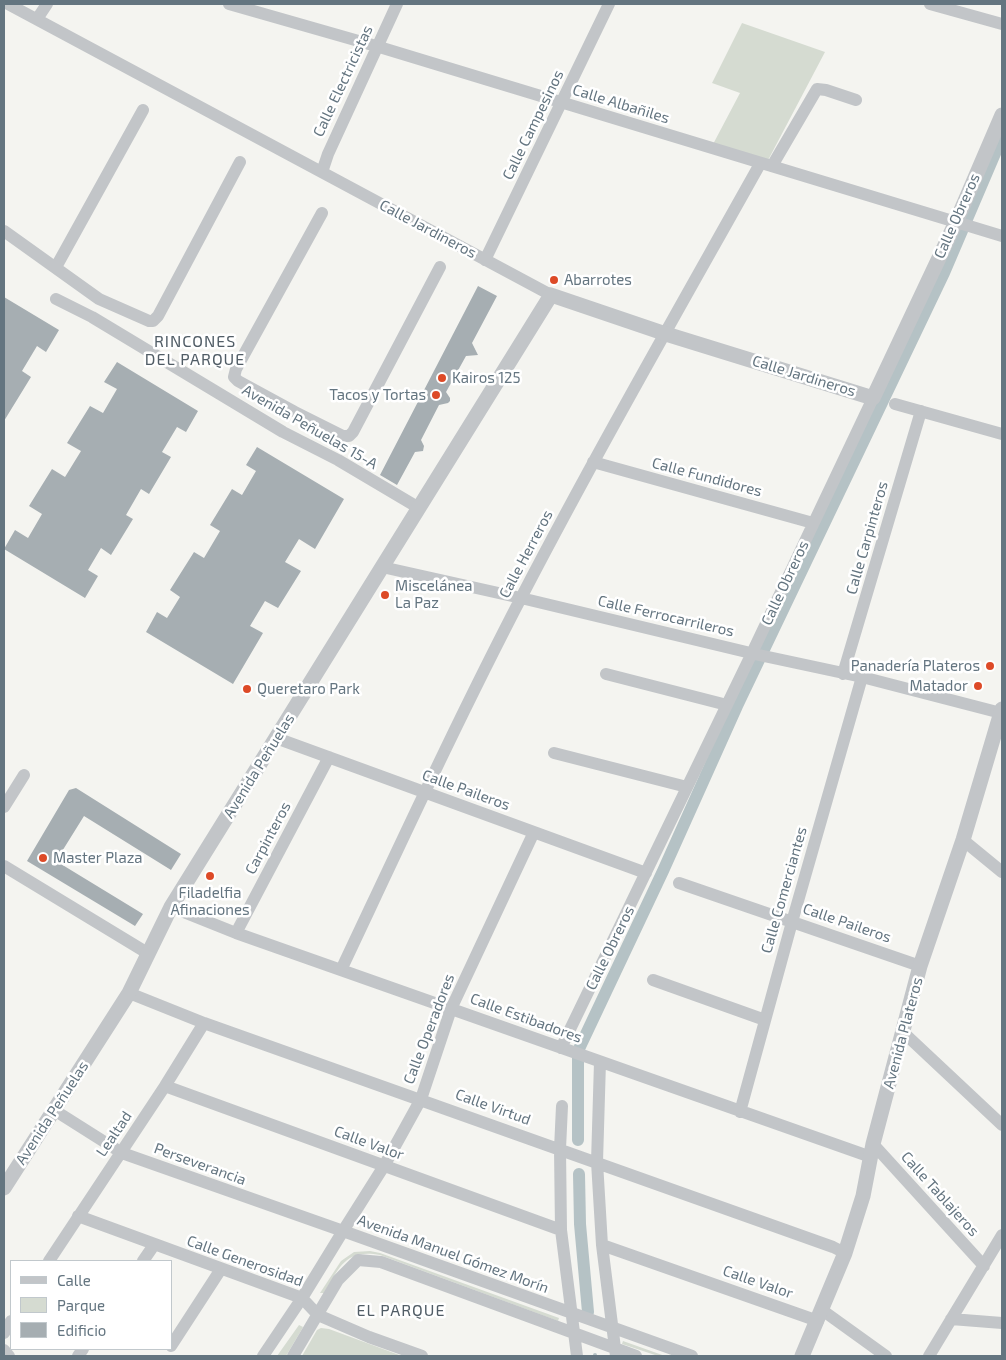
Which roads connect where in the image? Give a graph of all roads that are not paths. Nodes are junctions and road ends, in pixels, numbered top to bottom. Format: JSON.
{"nodes":[{"id":1,"x":8,"y":4,"type":"edge"},
{"id":2,"x":48,"y":4,"type":"edge"},
{"id":3,"x":229,"y":4,"type":"edge"},
{"id":4,"x":397,"y":4,"type":"edge"},
{"id":5,"x":610,"y":4,"type":"edge"},
{"id":6,"x":933,"y":4,"type":"edge"},
{"id":7,"x":23,"y":7,"type":"edge"},
{"id":8,"x":37,"y":19,"type":"junction"},
{"id":9,"x":1002,"y":24,"type":"edge"},
{"id":10,"x":376,"y":46,"type":"junction"},
{"id":11,"x":856,"y":100,"type":"dead end"},
{"id":12,"x":562,"y":103,"type":"junction"},
{"id":13,"x":143,"y":110,"type":"dead end"},
{"id":14,"x":1002,"y":115,"type":"edge"},
{"id":15,"x":240,"y":162,"type":"dead end"},
{"id":16,"x":766,"y":165,"type":"junction"},
{"id":17,"x":322,"y":172,"type":"junction"},
{"id":18,"x":322,"y":213,"type":"dead end"},
{"id":19,"x":963,"y":224,"type":"junction"},
{"id":20,"x":4,"y":230,"type":"edge"},
{"id":21,"x":1002,"y":236,"type":"edge"},
{"id":22,"x":485,"y":260,"type":"junction"},
{"id":23,"x":56,"y":267,"type":"junction"},
{"id":24,"x":440,"y":267,"type":"dead end"},
{"id":25,"x":551,"y":295,"type":"junction"},
{"id":26,"x":56,"y":299,"type":"dead end"},
{"id":27,"x":99,"y":299,"type":"junction"},
{"id":28,"x":112,"y":306,"type":"junction"},
{"id":29,"x":92,"y":317,"type":"junction"},
{"id":30,"x":103,"y":324,"type":"junction"},
{"id":31,"x":666,"y":334,"type":"junction"},
{"id":32,"x":873,"y":398,"type":"junction"},
{"id":33,"x":281,"y":404,"type":"junction"},
{"id":34,"x":895,"y":404,"type":"dead end"},
{"id":35,"x":921,"y":411,"type":"junction"},
{"id":36,"x":295,"y":412,"type":"junction"},
{"id":37,"x":271,"y":424,"type":"junction"},
{"id":38,"x":284,"y":432,"type":"junction"},
{"id":39,"x":1002,"y":434,"type":"edge"},
{"id":40,"x":593,"y":462,"type":"junction"},
{"id":41,"x":419,"y":508,"type":"junction"},
{"id":42,"x":813,"y":523,"type":"junction"},
{"id":43,"x":382,"y":567,"type":"junction"},
{"id":44,"x":521,"y":598,"type":"junction"},
{"id":45,"x":756,"y":654,"type":"junction"},
{"id":46,"x":606,"y":674,"type":"dead end"},
{"id":47,"x":843,"y":674,"type":"junction"},
{"id":48,"x":862,"y":677,"type":"junction"},
{"id":49,"x":727,"y":705,"type":"junction"},
{"id":50,"x":1001,"y":711,"type":"edge"},
{"id":51,"x":276,"y":738,"type":"junction"},
{"id":52,"x":554,"y":753,"type":"dead end"},
{"id":53,"x":329,"y":758,"type":"junction"},
{"id":54,"x":24,"y":775,"type":"dead end"},
{"id":55,"x":687,"y":787,"type":"junction"},
{"id":56,"x":425,"y":793,"type":"junction"},
{"id":57,"x":4,"y":807,"type":"edge"},
{"id":58,"x":534,"y":832,"type":"junction"},
{"id":59,"x":963,"y":840,"type":"junction"},
{"id":60,"x":4,"y":866,"type":"edge"},
{"id":61,"x":1002,"y":872,"type":"edge"},
{"id":62,"x":646,"y":873,"type":"junction"},
{"id":63,"x":679,"y":883,"type":"dead end"},
{"id":64,"x":171,"y":908,"type":"junction"},
{"id":65,"x":792,"y":922,"type":"junction"},
{"id":66,"x":236,"y":933,"type":"junction"},
{"id":67,"x":149,"y":954,"type":"junction"},
{"id":68,"x":920,"y":966,"type":"junction"},
{"id":69,"x":341,"y":970,"type":"junction"},
{"id":70,"x":654,"y":980,"type":"dead end"},
{"id":71,"x":129,"y":993,"type":"junction"},
{"id":72,"x":451,"y":1009,"type":"junction"},
{"id":73,"x":765,"y":1020,"type":"junction"},
{"id":74,"x":204,"y":1023,"type":"junction"},
{"id":75,"x":904,"y":1033,"type":"junction"},
{"id":76,"x":564,"y":1049,"type":"junction"},
{"id":77,"x":600,"y":1062,"type":"junction"},
{"id":78,"x":166,"y":1086,"type":"junction"},
{"id":79,"x":420,"y":1099,"type":"junction"},
{"id":80,"x":562,"y":1106,"type":"dead end"},
{"id":81,"x":54,"y":1110,"type":"junction"},
{"id":82,"x":740,"y":1112,"type":"junction"},
{"id":83,"x":1002,"y":1125,"type":"edge"},
{"id":84,"x":560,"y":1149,"type":"junction"},
{"id":85,"x":872,"y":1151,"type":"junction"},
{"id":86,"x":122,"y":1153,"type":"junction"},
{"id":87,"x":597,"y":1162,"type":"junction"},
{"id":88,"x":384,"y":1166,"type":"junction"},
{"id":89,"x":4,"y":1188,"type":"edge"},
{"id":90,"x":78,"y":1216,"type":"junction"},
{"id":91,"x":561,"y":1230,"type":"junction"},
{"id":92,"x":343,"y":1231,"type":"junction"},
{"id":93,"x":1002,"y":1235,"type":"edge"},
{"id":94,"x":154,"y":1245,"type":"junction"},
{"id":95,"x":602,"y":1245,"type":"junction"},
{"id":96,"x":845,"y":1253,"type":"junction"},
{"id":97,"x":50,"y":1260,"type":"edge"},
{"id":98,"x":144,"y":1260,"type":"edge"},
{"id":99,"x":984,"y":1266,"type":"junction"},
{"id":100,"x":221,"y":1269,"type":"junction"},
{"id":101,"x":302,"y":1298,"type":"junction"},
{"id":102,"x":571,"y":1313,"type":"junction"},
{"id":103,"x":318,"y":1315,"type":"junction"},
{"id":104,"x":820,"y":1315,"type":"junction"},
{"id":105,"x":951,"y":1319,"type":"junction"},
{"id":106,"x":1002,"y":1323,"type":"edge"},
{"id":107,"x":613,"y":1328,"type":"junction"},
{"id":108,"x":574,"y":1333,"type":"junction"},
{"id":109,"x":172,"y":1345,"type":"edge"},
{"id":110,"x":4,"y":1350,"type":"edge"},
{"id":111,"x":615,"y":1352,"type":"edge"},
{"id":112,"x":9,"y":1356,"type":"edge"},
{"id":113,"x":263,"y":1356,"type":"edge"},
{"id":114,"x":293,"y":1356,"type":"edge"},
{"id":115,"x":420,"y":1356,"type":"edge"},
{"id":116,"x":577,"y":1356,"type":"edge"},
{"id":117,"x":636,"y":1356,"type":"edge"},
{"id":118,"x":692,"y":1356,"type":"edge"},
{"id":119,"x":802,"y":1356,"type":"edge"},
{"id":120,"x":886,"y":1356,"type":"edge"},
{"id":121,"x":929,"y":1356,"type":"edge"}],
"edges":[{"from":1,"to":7,"type":"street","name":"Calle Jardineros"},
{"from":2,"to":8,"type":"street"},
{"from":3,"to":10,"type":"street","name":"Calle Albañiles"},
{"from":4,"to":10,"type":"street","name":"Calle Electricistas"},
{"from":5,"to":12,"type":"street","name":"Calle Campesinos"},
{"from":6,"to":9,"type":"street"},
{"from":7,"to":8,"type":"street","name":"Calle Jardineros"},
{"from":8,"to":17,"type":"street","name":"Calle Jardineros"},
{"from":10,"to":12,"type":"street","name":"Calle Albañiles"},
{"from":10,"to":17,"type":"street","name":"Calle Electricistas"},
{"from":11,"to":16,"type":"street","name":"Calle Herreros"},
{"from":12,"to":16,"type":"street","name":"Calle Albañiles"},
{"from":12,"to":22,"type":"street","name":"Calle Campesinos"},
{"from":13,"to":23,"type":"street"},
{"from":14,"to":19,"type":"street","name":"Calle Obreros"},
{"from":15,"to":28,"type":"street"},
{"from":16,"to":19,"type":"street","name":"Calle Albañiles"},
{"from":16,"to":31,"type":"street","name":"Calle Herreros"},
{"from":17,"to":22,"type":"street","name":"Calle Jardineros"},
{"from":18,"to":33,"type":"street"},
{"from":19,"to":21,"type":"street","name":"Calle Albañiles"},
{"from":19,"to":32,"type":"street","name":"Calle Obreros"},
{"from":20,"to":23,"type":"street"},
{"from":22,"to":25,"type":"street","name":"Calle Jardineros"},
{"from":23,"to":27,"type":"street"},
{"from":24,"to":36,"type":"street"},
{"from":25,"to":31,"type":"street","name":"Calle Jardineros"},
{"from":25,"to":41,"type":"street","name":"Avenida Peñuelas"},
{"from":26,"to":29,"type":"street","name":"Avenida Peñuelas 15-A"},
{"from":27,"to":28,"type":"street"},
{"from":27,"to":29,"type":"street"},
{"from":28,"to":30,"type":"street"},
{"from":29,"to":30,"type":"street","name":"Avenida Peñuelas 15-A"},
{"from":30,"to":37,"type":"street","name":"Avenida Peñuelas 15-A"},
{"from":31,"to":32,"type":"street","name":"Calle Jardineros"},
{"from":31,"to":40,"type":"street","name":"Calle Herreros"},
{"from":32,"to":42,"type":"street","name":"Calle Obreros"},
{"from":33,"to":36,"type":"street"},
{"from":33,"to":37,"type":"street"},
{"from":34,"to":35,"type":"street"},
{"from":35,"to":39,"type":"street"},
{"from":35,"to":47,"type":"street","name":"Calle Carpinteros"},
{"from":36,"to":38,"type":"street"},
{"from":37,"to":38,"type":"street","name":"Avenida Peñuelas 15-A"},
{"from":38,"to":41,"type":"street","name":"Avenida Peñuelas 15-A"},
{"from":40,"to":42,"type":"street","name":"Calle Fundidores"},
{"from":40,"to":44,"type":"street","name":"Calle Herreros"},
{"from":41,"to":43,"type":"street","name":"Avenida Peñuelas"},
{"from":42,"to":45,"type":"street","name":"Calle Obreros"},
{"from":43,"to":44,"type":"street","name":"Calle Ferrocarrileros"},
{"from":43,"to":51,"type":"street","name":"Avenida Peñuelas"},
{"from":44,"to":45,"type":"street","name":"Calle Ferrocarrileros"},
{"from":44,"to":56,"type":"street","name":"Calle Herreros"},
{"from":45,"to":47,"type":"street","name":"Calle Ferrocarrileros"},
{"from":45,"to":49,"type":"street","name":"Calle Obreros"},
{"from":46,"to":49,"type":"street"},
{"from":47,"to":48,"type":"street","name":"Calle Ferrocarrileros"},
{"from":48,"to":50,"type":"street","name":"Calle Ferrocarrileros"},
{"from":48,"to":65,"type":"street","name":"Calle Comerciantes"},
{"from":49,"to":55,"type":"street","name":"Calle Obreros"},
{"from":50,"to":59,"type":"street","name":"Avenida Plateros"},
{"from":51,"to":53,"type":"street","name":"Calle Paileros"},
{"from":51,"to":64,"type":"street","name":"Avenida Peñuelas"},
{"from":52,"to":55,"type":"street"},
{"from":53,"to":56,"type":"street","name":"Calle Paileros"},
{"from":53,"to":66,"type":"street","name":"Carpinteros"},
{"from":54,"to":57,"type":"street"},
{"from":55,"to":62,"type":"street","name":"Calle Obreros"},
{"from":56,"to":58,"type":"street","name":"Calle Paileros"},
{"from":56,"to":69,"type":"street","name":"Calle Herreros"},
{"from":58,"to":62,"type":"street","name":"Calle Paileros"},
{"from":58,"to":72,"type":"street","name":"Calle Operadores"},
{"from":59,"to":61,"type":"street"},
{"from":59,"to":68,"type":"street","name":"Avenida Plateros"},
{"from":60,"to":67,"type":"street"},
{"from":62,"to":76,"type":"street","name":"Calle Obreros"},
{"from":63,"to":65,"type":"street","name":"Calle Paileros"},
{"from":64,"to":66,"type":"street","name":"Calle Estibadores"},
{"from":64,"to":67,"type":"street","name":"Avenida Peñuelas"},
{"from":65,"to":68,"type":"street","name":"Calle Paileros"},
{"from":65,"to":73,"type":"street","name":"Calle Comerciantes"},
{"from":66,"to":69,"type":"street","name":"Calle Estibadores"},
{"from":67,"to":71,"type":"street","name":"Avenida Peñuelas"},
{"from":68,"to":75,"type":"street","name":"Avenida Plateros"},
{"from":69,"to":72,"type":"street","name":"Calle Estibadores"},
{"from":70,"to":73,"type":"street"},
{"from":71,"to":74,"type":"street","name":"Calle Virtud"},
{"from":71,"to":81,"type":"street","name":"Avenida Peñuelas"},
{"from":72,"to":76,"type":"street","name":"Calle Estibadores"},
{"from":72,"to":79,"type":"street","name":"Calle Operadores"},
{"from":73,"to":82,"type":"street","name":"Calle Comerciantes"},
{"from":74,"to":78,"type":"street","name":"Lealtad"},
{"from":74,"to":79,"type":"street","name":"Calle Virtud"},
{"from":75,"to":83,"type":"street"},
{"from":75,"to":85,"type":"street","name":"Avenida Plateros"},
{"from":76,"to":77,"type":"street","name":"Calle Estibadores"},
{"from":77,"to":82,"type":"street","name":"Calle Estibadores"},
{"from":77,"to":87,"type":"street"},
{"from":78,"to":86,"type":"street","name":"Lealtad"},
{"from":78,"to":88,"type":"street","name":"Calle Valor"},
{"from":79,"to":84,"type":"street","name":"Calle Virtud"},
{"from":79,"to":88,"type":"street","name":"Calle Operadores"},
{"from":80,"to":84,"type":"street"},
{"from":81,"to":86,"type":"street","name":"Perseverancia"},
{"from":81,"to":89,"type":"street","name":"Avenida Peñuelas"},
{"from":82,"to":85,"type":"street","name":"Calle Estibadores"},
{"from":84,"to":87,"type":"street","name":"Calle Virtud"},
{"from":84,"to":91,"type":"street"},
{"from":85,"to":96,"type":"street","name":"Avenida Plateros"},
{"from":85,"to":99,"type":"street","name":"Calle Tablajeros"},
{"from":86,"to":90,"type":"street","name":"Lealtad"},
{"from":86,"to":92,"type":"street","name":"Perseverancia"},
{"from":87,"to":95,"type":"street"},
{"from":87,"to":96,"type":"street","name":"Calle Virtud"},
{"from":88,"to":91,"type":"street","name":"Calle Valor"},
{"from":88,"to":92,"type":"street","name":"Calle Operadores"},
{"from":90,"to":94,"type":"street","name":"Calle Generosidad"},
{"from":90,"to":97,"type":"street","name":"Lealtad"},
{"from":91,"to":102,"type":"street"},
{"from":92,"to":101,"type":"street","name":"Avenida Manuel Gómez Morín"},
{"from":92,"to":102,"type":"street","name":"Avenida Manuel Gómez Morín"},
{"from":93,"to":99,"type":"street"},
{"from":94,"to":98,"type":"street"},
{"from":94,"to":100,"type":"street","name":"Calle Generosidad"},
{"from":95,"to":104,"type":"street","name":"Calle Valor"},
{"from":95,"to":107,"type":"street"},
{"from":96,"to":104,"type":"street","name":"Avenida Plateros"},
{"from":99,"to":105,"type":"street"},
{"from":100,"to":101,"type":"street","name":"Calle Generosidad"},
{"from":100,"to":109,"type":"street"},
{"from":101,"to":103,"type":"street","name":"Calle Generosidad"},
{"from":101,"to":113,"type":"street","name":"Avenida Manuel Gómez Morín"},
{"from":102,"to":107,"type":"street","name":"Avenida Manuel Gómez Morín"},
{"from":102,"to":108,"type":"street"},
{"from":103,"to":108,"type":"street"},
{"from":103,"to":114,"type":"street"},
{"from":103,"to":115,"type":"street","name":"Calle Generosidad"},
{"from":104,"to":119,"type":"street","name":"Avenida Plateros"},
{"from":104,"to":120,"type":"street","name":"Calle Valor"},
{"from":105,"to":106,"type":"street"},
{"from":105,"to":121,"type":"street"},
{"from":107,"to":111,"type":"street"},
{"from":107,"to":118,"type":"street","name":"Avenida Manuel Gómez Morín"},
{"from":108,"to":111,"type":"street"},
{"from":108,"to":116,"type":"street"},
{"from":110,"to":112,"type":"street"},
{"from":111,"to":117,"type":"street"}]}
